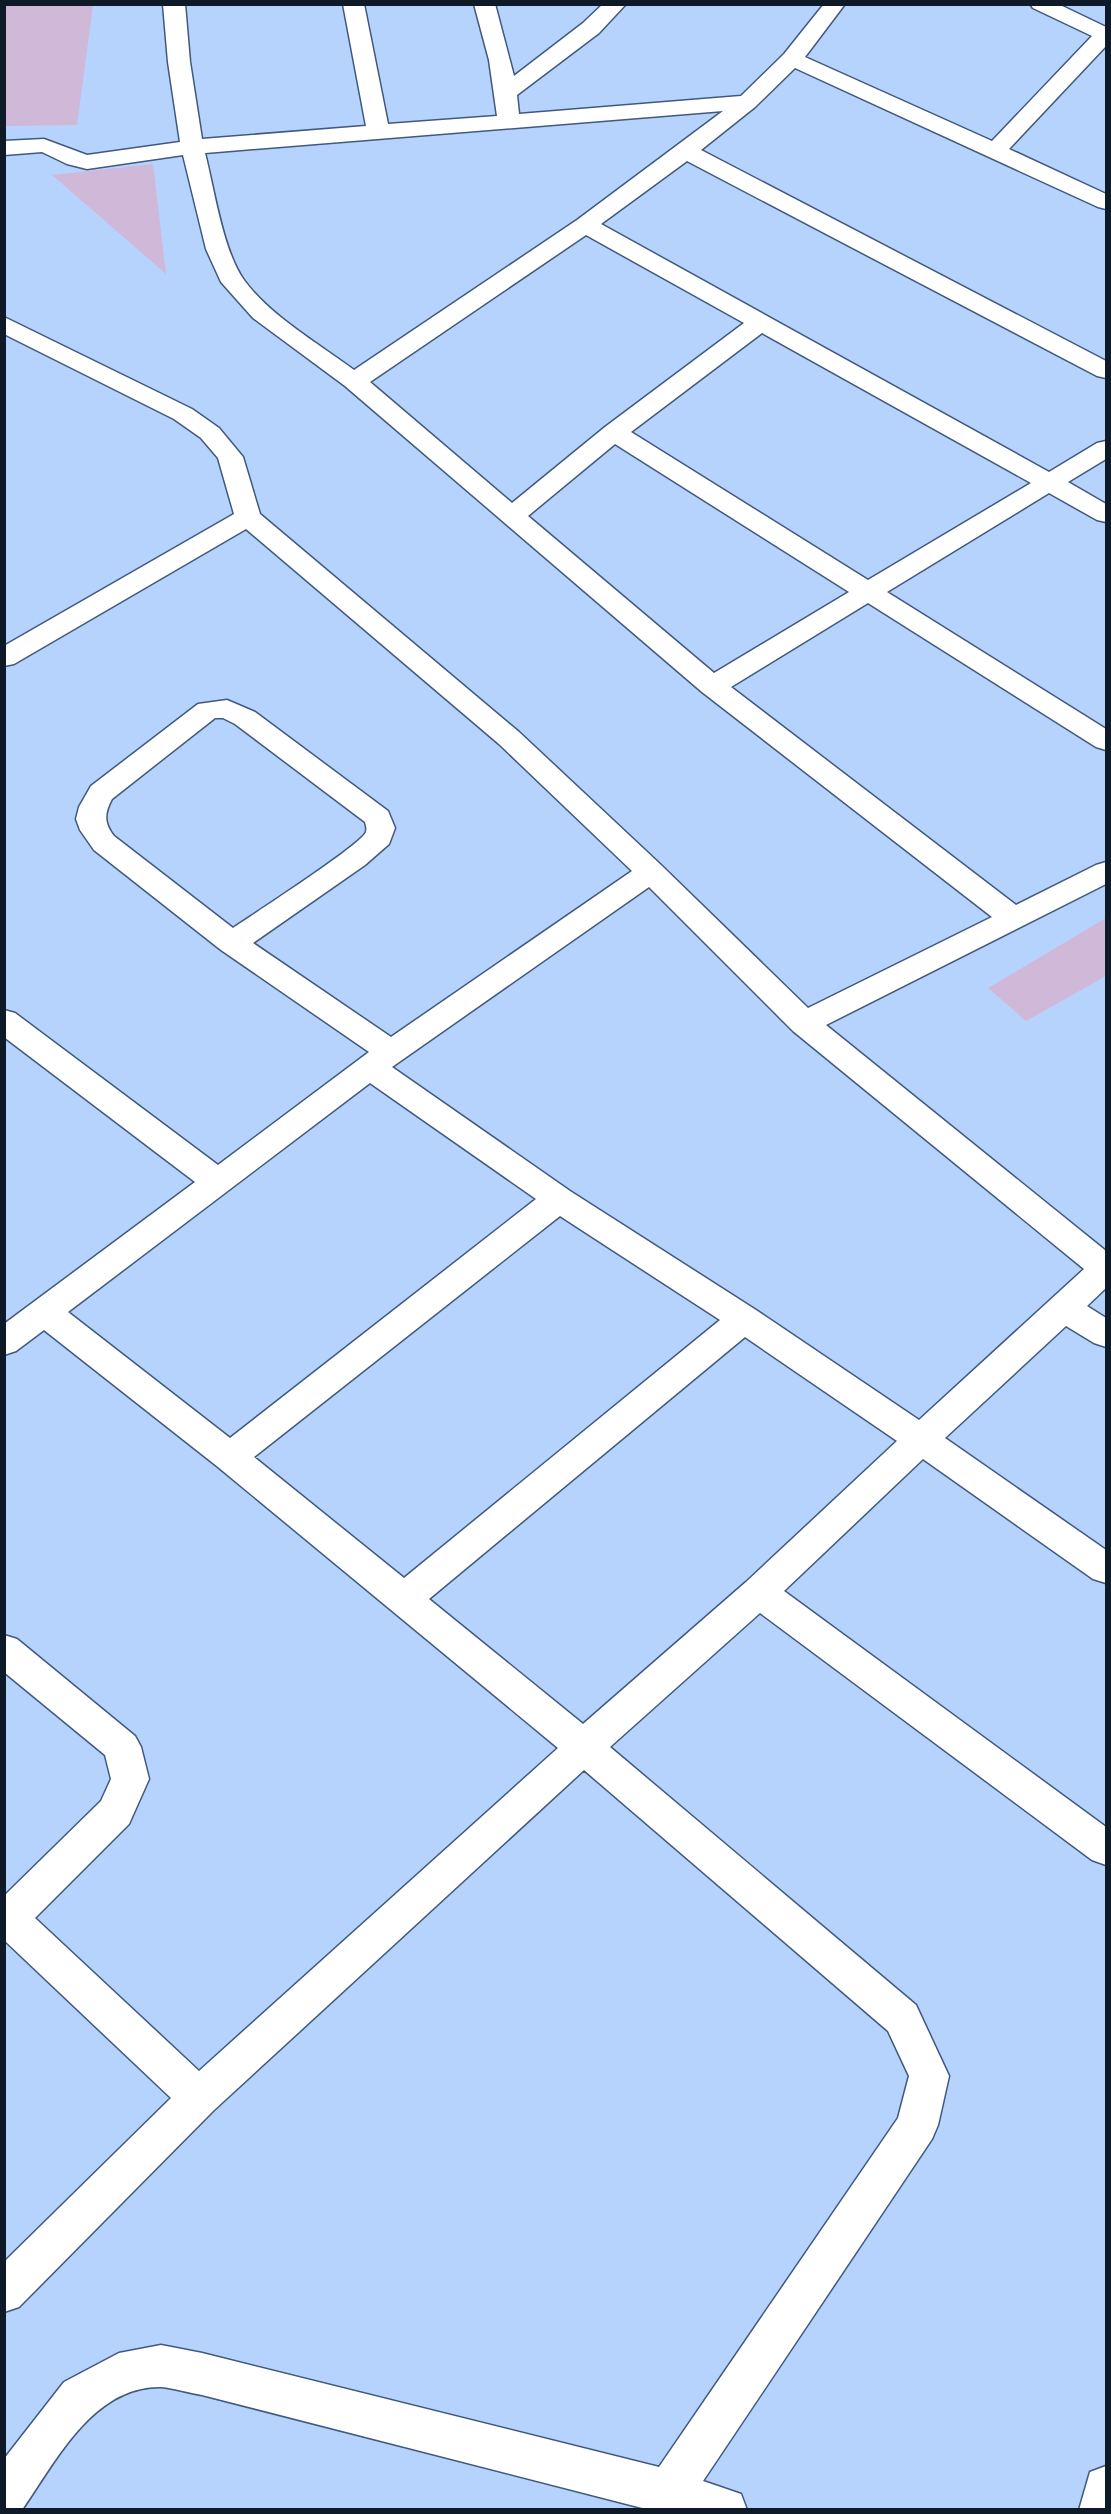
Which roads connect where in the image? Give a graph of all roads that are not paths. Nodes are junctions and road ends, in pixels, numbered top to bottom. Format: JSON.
{"nodes":[{"id":1,"x":174,"y":4,"type":"edge"},
{"id":2,"x":353,"y":4,"type":"edge"},
{"id":3,"x":484,"y":4,"type":"edge"},
{"id":4,"x":615,"y":4,"type":"edge"},
{"id":5,"x":835,"y":4,"type":"edge"},
{"id":6,"x":1040,"y":4,"type":"edge"},
{"id":7,"x":1106,"y":35,"type":"edge"},
{"id":8,"x":792,"y":59,"type":"junction"},
{"id":9,"x":506,"y":93,"type":"junction"},
{"id":10,"x":747,"y":102,"type":"junction"},
{"id":11,"x":509,"y":121,"type":"junction"},
{"id":12,"x":378,"y":132,"type":"junction"},
{"id":13,"x":192,"y":147,"type":"junction"},
{"id":14,"x":4,"y":148,"type":"edge"},
{"id":15,"x":686,"y":150,"type":"junction"},
{"id":16,"x":995,"y":151,"type":"junction"},
{"id":17,"x":1107,"y":202,"type":"edge"},
{"id":18,"x":585,"y":225,"type":"junction"},
{"id":19,"x":760,"y":323,"type":"junction"},
{"id":20,"x":4,"y":324,"type":"edge"},
{"id":21,"x":1107,"y":371,"type":"edge"},
{"id":22,"x":354,"y":381,"type":"junction"},
{"id":23,"x":614,"y":432,"type":"junction"},
{"id":24,"x":1107,"y":448,"type":"edge"},
{"id":25,"x":1049,"y":483,"type":"junction"},
{"id":26,"x":1107,"y":514,"type":"edge"},
{"id":27,"x":512,"y":516,"type":"junction"},
{"id":28,"x":248,"y":517,"type":"junction"},
{"id":29,"x":871,"y":592,"type":"junction"},
{"id":30,"x":4,"y":658,"type":"edge"},
{"id":31,"x":712,"y":686,"type":"junction"},
{"id":32,"x":1107,"y":741,"type":"edge"},
{"id":33,"x":651,"y":872,"type":"junction"},
{"id":34,"x":1107,"y":872,"type":"edge"},
{"id":35,"x":1012,"y":917,"type":"junction"},
{"id":36,"x":232,"y":943,"type":"junction"},
{"id":37,"x":4,"y":1021,"type":"edge"},
{"id":38,"x":804,"y":1023,"type":"junction"},
{"id":39,"x":380,"y":1060,"type":"junction"},
{"id":40,"x":217,"y":1181,"type":"junction"},
{"id":41,"x":559,"y":1199,"type":"junction"},
{"id":42,"x":1107,"y":1269,"type":"edge"},
{"id":43,"x":1064,"y":1308,"type":"junction"},
{"id":44,"x":744,"y":1319,"type":"junction"},
{"id":45,"x":18,"y":1326,"type":"edge"},
{"id":46,"x":1107,"y":1334,"type":"edge"},
{"id":47,"x":921,"y":1439,"type":"junction"},
{"id":48,"x":230,"y":1457,"type":"junction"},
{"id":49,"x":1107,"y":1569,"type":"edge"},
{"id":50,"x":759,"y":1592,"type":"junction"},
{"id":51,"x":403,"y":1600,"type":"junction"},
{"id":52,"x":4,"y":1650,"type":"edge"},
{"id":53,"x":585,"y":1747,"type":"junction"},
{"id":54,"x":1107,"y":1848,"type":"edge"},
{"id":55,"x":6,"y":1919,"type":"edge"},
{"id":56,"x":199,"y":2098,"type":"junction"},
{"id":57,"x":4,"y":2292,"type":"edge"},
{"id":58,"x":1107,"y":2488,"type":"edge"},
{"id":59,"x":669,"y":2492,"type":"junction"},
{"id":60,"x":4,"y":2497,"type":"edge"},
{"id":61,"x":725,"y":2510,"type":"edge"},
{"id":62,"x":1101,"y":2510,"type":"edge"}],
"edges":[{"from":1,"to":13,"type":"street"},
{"from":2,"to":12,"type":"street"},
{"from":3,"to":9,"type":"street"},
{"from":4,"to":9,"type":"street"},
{"from":5,"to":8,"type":"street"},
{"from":6,"to":7,"type":"street"},
{"from":7,"to":16,"type":"street"},
{"from":8,"to":10,"type":"street"},
{"from":8,"to":16,"type":"street"},
{"from":9,"to":11,"type":"street"},
{"from":10,"to":11,"type":"street"},
{"from":10,"to":15,"type":"street"},
{"from":11,"to":12,"type":"street"},
{"from":12,"to":13,"type":"street"},
{"from":13,"to":14,"type":"street"},
{"from":13,"to":22,"type":"street"},
{"from":15,"to":18,"type":"street"},
{"from":15,"to":21,"type":"street"},
{"from":16,"to":17,"type":"street"},
{"from":18,"to":19,"type":"street"},
{"from":18,"to":22,"type":"street"},
{"from":19,"to":23,"type":"street"},
{"from":19,"to":25,"type":"street"},
{"from":20,"to":28,"type":"street"},
{"from":22,"to":27,"type":"street"},
{"from":23,"to":27,"type":"street"},
{"from":23,"to":29,"type":"street"},
{"from":24,"to":25,"type":"street"},
{"from":25,"to":26,"type":"street"},
{"from":25,"to":29,"type":"street"},
{"from":27,"to":31,"type":"street"},
{"from":28,"to":30,"type":"street"},
{"from":28,"to":33,"type":"street"},
{"from":29,"to":31,"type":"street"},
{"from":29,"to":32,"type":"street"},
{"from":31,"to":35,"type":"street"},
{"from":33,"to":38,"type":"street"},
{"from":33,"to":39,"type":"street"},
{"from":34,"to":35,"type":"street"},
{"from":35,"to":38,"type":"street"},
{"from":36,"to":36,"type":"street"},
{"from":36,"to":39,"type":"street"},
{"from":37,"to":40,"type":"street"},
{"from":38,"to":42,"type":"street"},
{"from":39,"to":40,"type":"street"},
{"from":39,"to":41,"type":"street"},
{"from":40,"to":45,"type":"street"},
{"from":41,"to":44,"type":"street"},
{"from":41,"to":48,"type":"street"},
{"from":42,"to":43,"type":"street"},
{"from":43,"to":46,"type":"street"},
{"from":43,"to":47,"type":"street"},
{"from":44,"to":47,"type":"street"},
{"from":44,"to":51,"type":"street"},
{"from":45,"to":48,"type":"street"},
{"from":47,"to":49,"type":"street"},
{"from":47,"to":50,"type":"street"},
{"from":48,"to":51,"type":"street"},
{"from":50,"to":53,"type":"street"},
{"from":50,"to":54,"type":"street"},
{"from":51,"to":53,"type":"street"},
{"from":52,"to":55,"type":"street"},
{"from":53,"to":56,"type":"street"},
{"from":53,"to":59,"type":"street"},
{"from":55,"to":56,"type":"street"},
{"from":56,"to":57,"type":"street"},
{"from":58,"to":62,"type":"street"},
{"from":59,"to":60,"type":"street"},
{"from":59,"to":61,"type":"street"}]}
